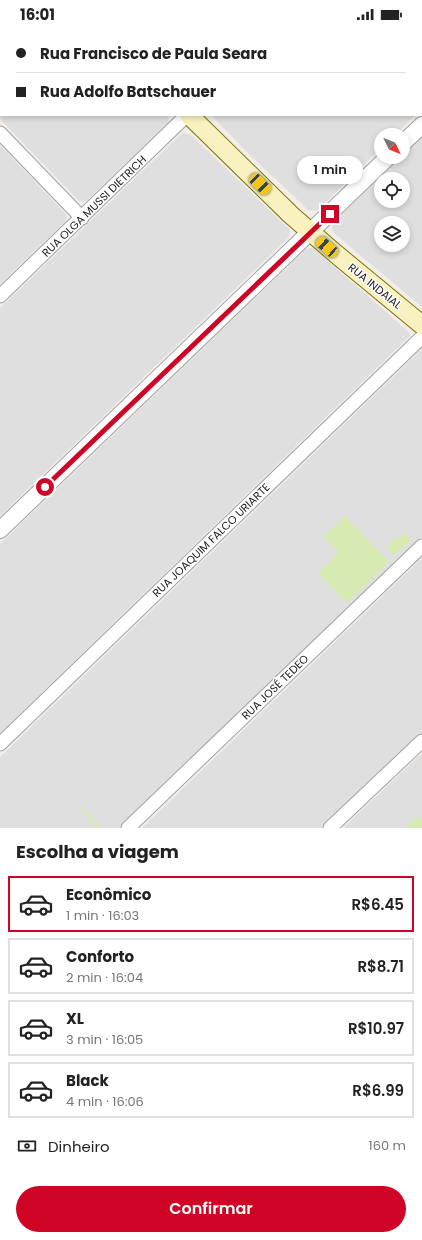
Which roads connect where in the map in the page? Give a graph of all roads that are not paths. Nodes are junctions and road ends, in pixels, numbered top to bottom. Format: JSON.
{"nodes":[{"id":1,"x":187,"y":116,"type":"edge"},
{"id":2,"x":189,"y":116,"type":"edge"},
{"id":3,"x":422,"y":125,"type":"edge"},
{"id":4,"x":0,"y":134,"type":"edge"},
{"id":5,"x":410,"y":136,"type":"edge"},
{"id":6,"x":381,"y":164,"type":"edge"},
{"id":7,"x":82,"y":218,"type":"junction"},
{"id":8,"x":310,"y":232,"type":"junction"},
{"id":9,"x":0,"y":296,"type":"edge"},
{"id":10,"x":422,"y":325,"type":"edge"},
{"id":11,"x":422,"y":337,"type":"edge"},
{"id":12,"x":0,"y":530,"type":"edge"},
{"id":13,"x":422,"y":546,"type":"edge"},
{"id":14,"x":422,"y":741,"type":"edge"},
{"id":15,"x":0,"y":744,"type":"edge"},
{"id":16,"x":128,"y":828,"type":"edge"},
{"id":17,"x":330,"y":828,"type":"edge"}],
"edges":[{"from":1,"to":7,"type":"street","name":"RUA OLGA MUSSI DIETRICH"},
{"from":2,"to":8,"type":"main road","name":"RUA INDAIAL"},
{"from":3,"to":5,"type":"street"},
{"from":4,"to":7,"type":"street"},
{"from":6,"to":8,"type":"street"},
{"from":7,"to":9,"type":"street","name":"RUA OLGA MUSSI DIETRICH"},
{"from":8,"to":10,"type":"main road","name":"RUA INDAIAL"},
{"from":8,"to":12,"type":"street"},
{"from":11,"to":15,"type":"street","name":"RUA JOAQUIM FALCO URIARTE"},
{"from":13,"to":16,"type":"street","name":"RUA JOSÉ TEDEO"},
{"from":14,"to":17,"type":"street"}]}
